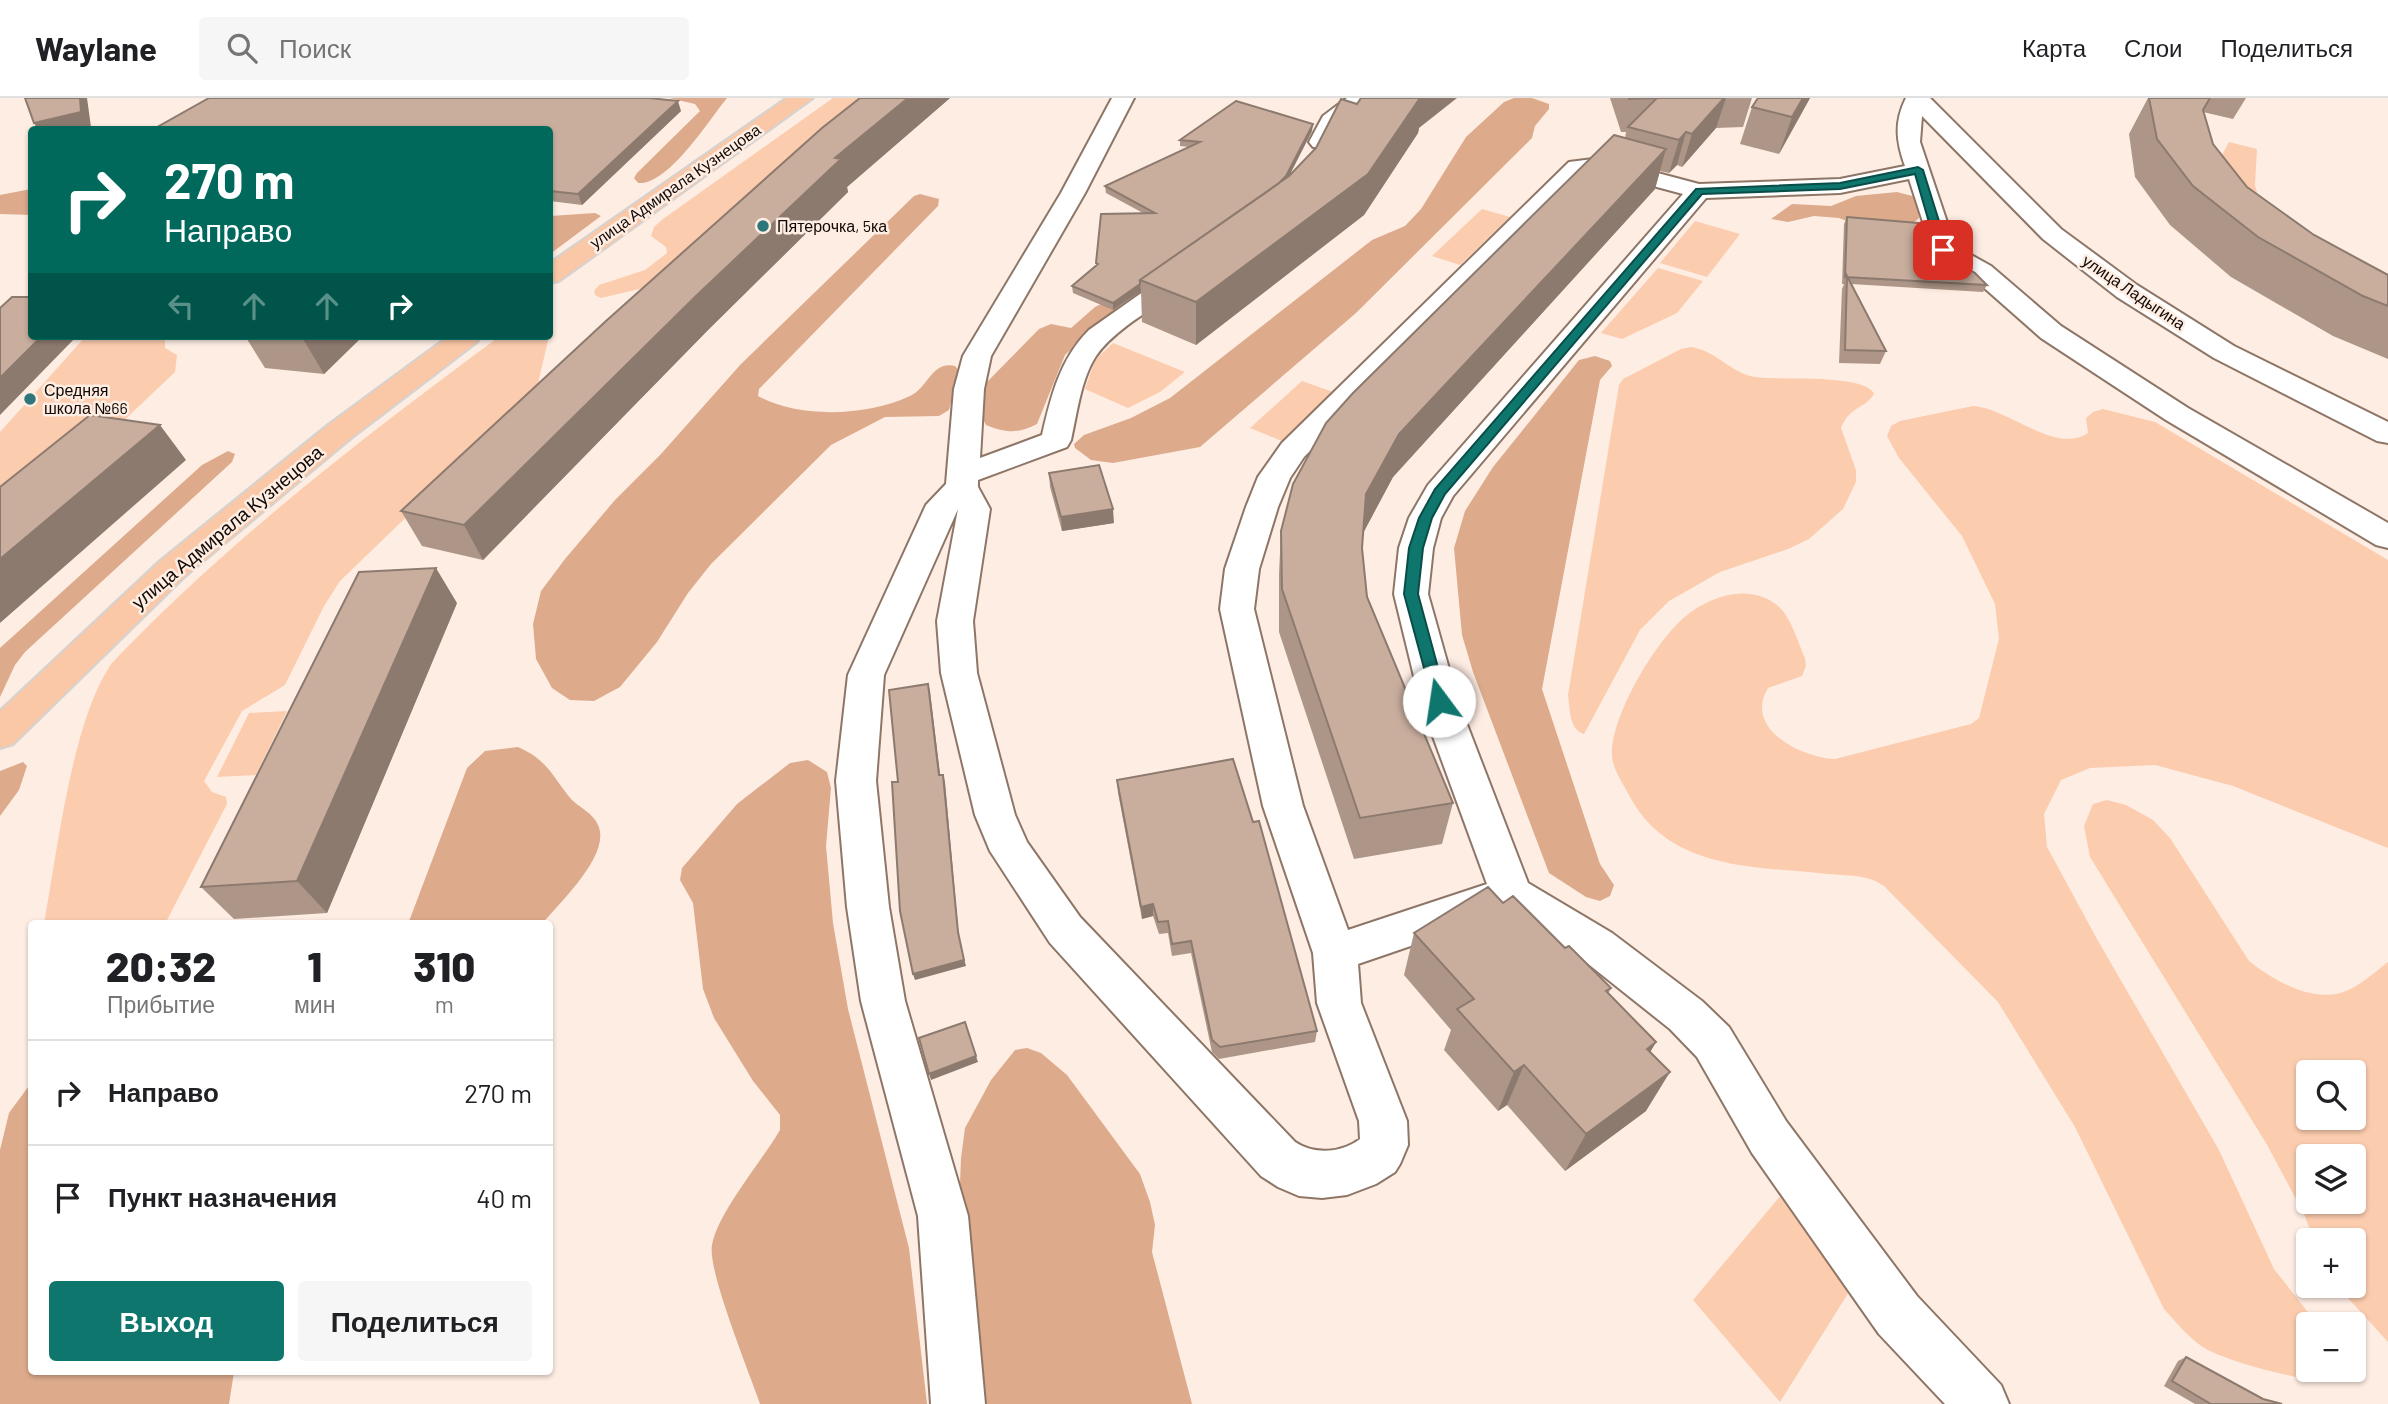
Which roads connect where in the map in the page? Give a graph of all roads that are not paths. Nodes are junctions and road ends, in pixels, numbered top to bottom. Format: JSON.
{"nodes":[{"id":1,"x":802,"y":98,"type":"edge"},
{"id":2,"x":1123,"y":98,"type":"edge"},
{"id":3,"x":1361,"y":98,"type":"edge"},
{"id":4,"x":1918,"y":99,"type":"edge"},
{"id":5,"x":1311,"y":163,"type":"edge"},
{"id":6,"x":1918,"y":170,"type":"junction"},
{"id":7,"x":1699,"y":191,"type":"junction"},
{"id":8,"x":1207,"y":258,"type":"edge"},
{"id":9,"x":553,"y":273,"type":"edge"},
{"id":10,"x":462,"y":340,"type":"edge"},
{"id":11,"x":2388,"y":434,"type":"edge"},
{"id":12,"x":962,"y":481,"type":"junction"},
{"id":13,"x":2388,"y":537,"type":"edge"},
{"id":14,"x":0,"y":734,"type":"edge"},
{"id":15,"x":1511,"y":894,"type":"junction"},
{"id":16,"x":1335,"y":953,"type":"junction"},
{"id":17,"x":958,"y":1404,"type":"edge"},
{"id":18,"x":1982,"y":1404,"type":"edge"}],
"edges":[{"from":1,"to":9,"type":"main road","name":"улица Адмирала Кузнецова"},
{"from":2,"to":12,"type":"street"},
{"from":3,"to":5,"type":"street"},
{"from":4,"to":6,"type":"street"},
{"from":4,"to":11,"type":"street","name":"улица Ладыгина"},
{"from":6,"to":7,"type":"street"},
{"from":6,"to":13,"type":"street"},
{"from":7,"to":15,"type":"street"},
{"from":7,"to":16,"type":"street"},
{"from":8,"to":12,"type":"street"},
{"from":10,"to":14,"type":"main road","name":"улица Адмирала Кузнецова"},
{"from":12,"to":16,"type":"street"},
{"from":12,"to":17,"type":"street"},
{"from":15,"to":16,"type":"street"},
{"from":15,"to":18,"type":"street"}]}
